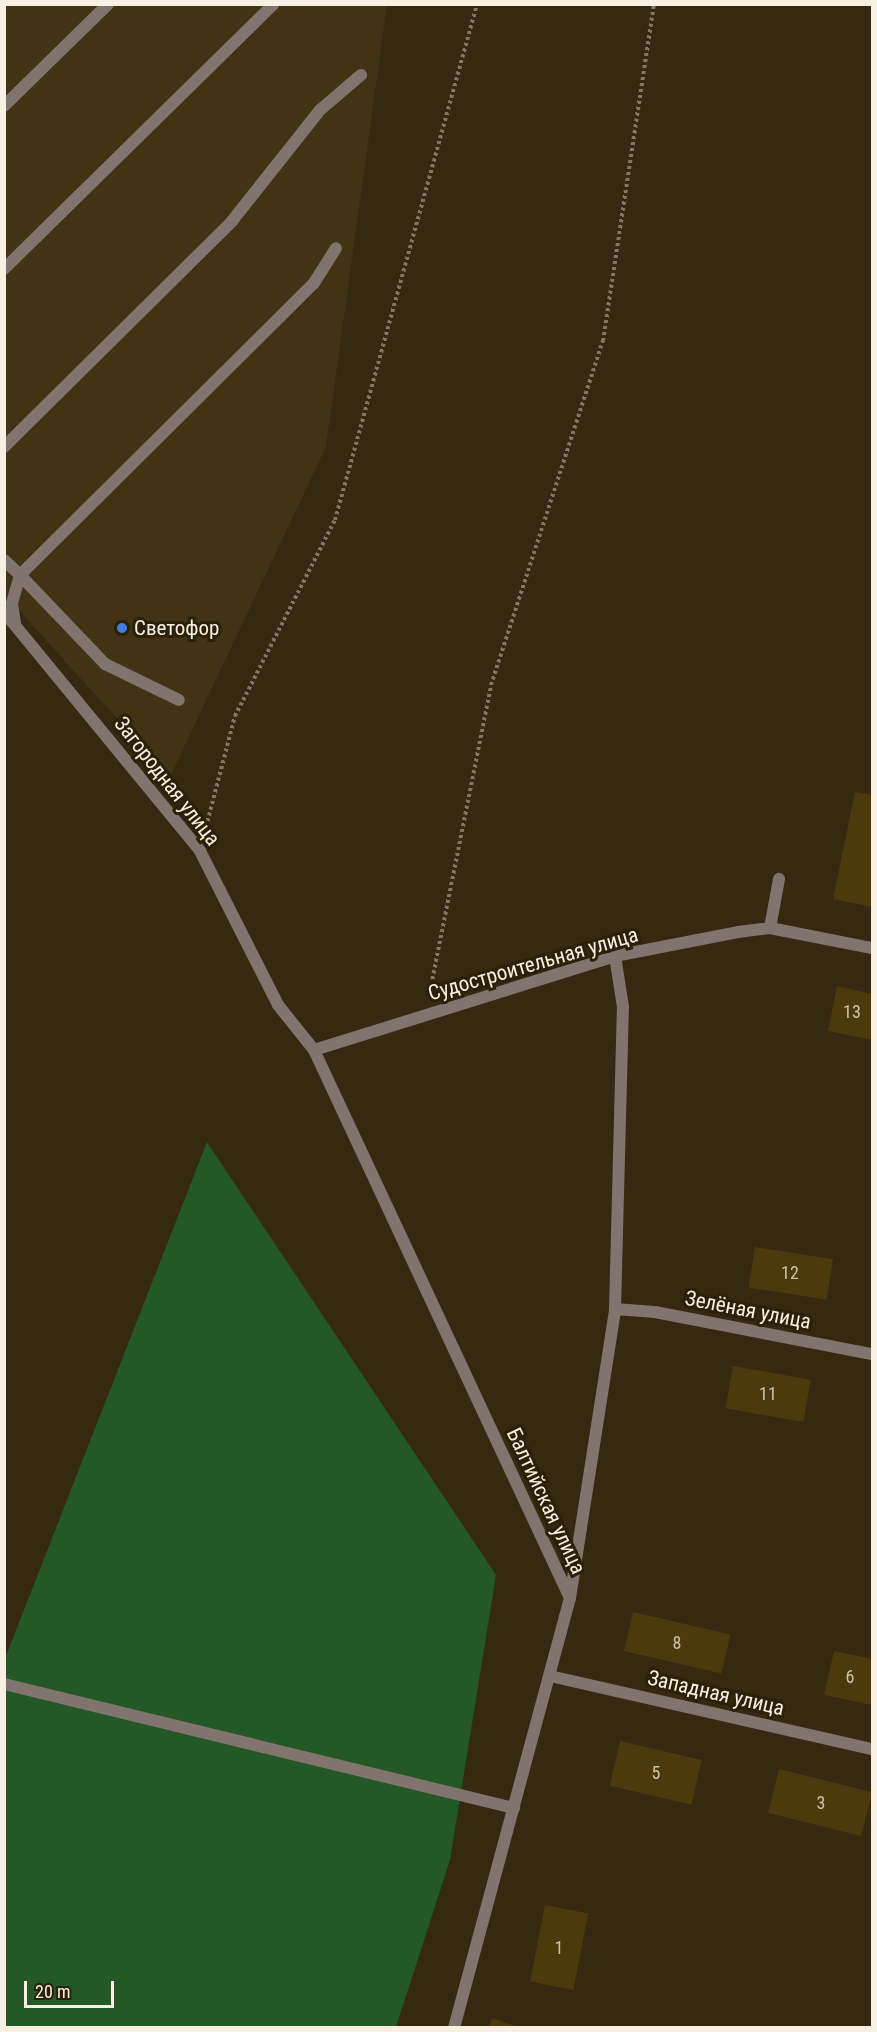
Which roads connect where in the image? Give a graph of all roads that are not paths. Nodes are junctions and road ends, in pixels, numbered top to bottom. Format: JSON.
{"nodes":[{"id":1,"x":108,"y":4,"type":"edge"},
{"id":2,"x":274,"y":4,"type":"edge"},
{"id":3,"x":361,"y":75,"type":"dead end"},
{"id":4,"x":4,"y":106,"type":"edge"},
{"id":5,"x":336,"y":248,"type":"dead end"},
{"id":6,"x":4,"y":269,"type":"edge"},
{"id":7,"x":4,"y":447,"type":"edge"},
{"id":8,"x":4,"y":560,"type":"edge"},
{"id":9,"x":20,"y":575,"type":"junction"},
{"id":10,"x":4,"y":612,"type":"edge"},
{"id":11,"x":15,"y":623,"type":"junction"},
{"id":12,"x":179,"y":700,"type":"dead end"},
{"id":13,"x":779,"y":879,"type":"dead end"},
{"id":14,"x":770,"y":928,"type":"junction"},
{"id":15,"x":873,"y":948,"type":"edge"},
{"id":16,"x":615,"y":956,"type":"junction"},
{"id":17,"x":314,"y":1050,"type":"junction"},
{"id":18,"x":615,"y":1309,"type":"junction"},
{"id":19,"x":873,"y":1354,"type":"edge"},
{"id":20,"x":570,"y":1598,"type":"junction"},
{"id":21,"x":550,"y":1676,"type":"junction"},
{"id":22,"x":4,"y":1684,"type":"edge"},
{"id":23,"x":873,"y":1749,"type":"edge"},
{"id":24,"x":514,"y":1808,"type":"junction"},
{"id":25,"x":454,"y":2028,"type":"edge"}],
"edges":[{"from":1,"to":4,"type":"street"},
{"from":2,"to":6,"type":"street"},
{"from":3,"to":7,"type":"street"},
{"from":5,"to":9,"type":"street"},
{"from":8,"to":9,"type":"street"},
{"from":9,"to":11,"type":"street"},
{"from":9,"to":12,"type":"street"},
{"from":10,"to":11,"type":"street","name":"Загородная улица"},
{"from":11,"to":17,"type":"street","name":"Загородная улица"},
{"from":13,"to":14,"type":"street"},
{"from":14,"to":15,"type":"street","name":"Судостроительная улица"},
{"from":14,"to":16,"type":"street","name":"Судостроительная улица"},
{"from":16,"to":17,"type":"street","name":"Судостроительная улица"},
{"from":16,"to":18,"type":"street"},
{"from":17,"to":20,"type":"street","name":"Балтийская улица"},
{"from":18,"to":19,"type":"street","name":"Зелёная улица"},
{"from":18,"to":20,"type":"street"},
{"from":20,"to":21,"type":"street","name":"Балтийская улица"},
{"from":21,"to":23,"type":"street","name":"Западная улица"},
{"from":21,"to":24,"type":"street","name":"Балтийская улица"},
{"from":22,"to":24,"type":"street"},
{"from":24,"to":25,"type":"street","name":"Балтийская улица"}]}
